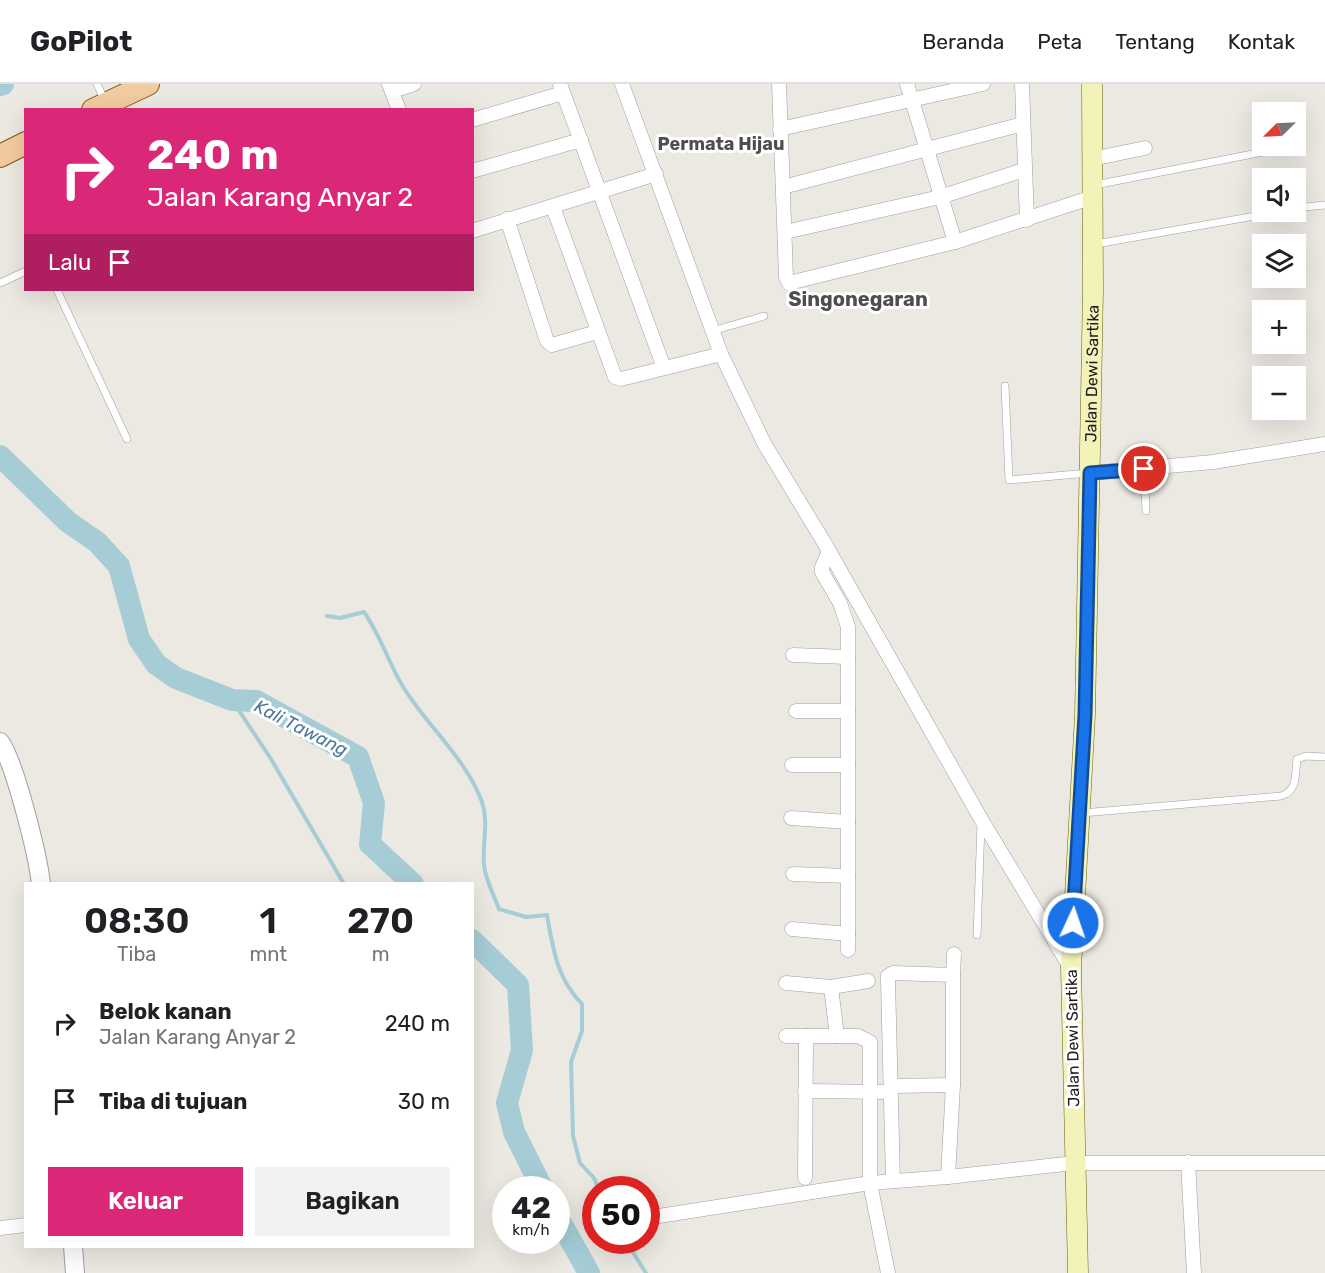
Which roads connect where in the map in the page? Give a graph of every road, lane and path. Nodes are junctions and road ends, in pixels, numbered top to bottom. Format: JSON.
{"nodes":[{"id":1,"x":148,"y":84,"type":"edge"},
{"id":2,"x":414,"y":84,"type":"edge"},
{"id":3,"x":622,"y":84,"type":"edge"},
{"id":4,"x":778,"y":84,"type":"edge"},
{"id":5,"x":907,"y":84,"type":"edge"},
{"id":6,"x":983,"y":84,"type":"edge"},
{"id":7,"x":1022,"y":84,"type":"edge"},
{"id":8,"x":1092,"y":84,"type":"edge"},
{"id":9,"x":391,"y":88,"type":"edge"},
{"id":10,"x":562,"y":88,"type":"edge"},
{"id":11,"x":99,"y":97,"type":"edge"},
{"id":12,"x":911,"y":101,"type":"junction"},
{"id":13,"x":398,"y":108,"type":"edge"},
{"id":14,"x":474,"y":119,"type":"edge"},
{"id":15,"x":1023,"y":124,"type":"junction"},
{"id":16,"x":780,"y":129,"type":"junction"},
{"id":17,"x":581,"y":140,"type":"junction"},
{"id":18,"x":24,"y":144,"type":"edge"},
{"id":19,"x":1144,"y":148,"type":"dead end"},
{"id":20,"x":927,"y":150,"type":"junction"},
{"id":21,"x":1252,"y":155,"type":"edge"},
{"id":22,"x":0,"y":156,"type":"edge"},
{"id":23,"x":1092,"y":159,"type":"junction"},
{"id":24,"x":474,"y":170,"type":"edge"},
{"id":25,"x":1024,"y":170,"type":"junction"},
{"id":26,"x":656,"y":174,"type":"junction"},
{"id":27,"x":783,"y":187,"type":"junction"},
{"id":28,"x":1093,"y":191,"type":"junction"},
{"id":29,"x":602,"y":192,"type":"junction"},
{"id":30,"x":940,"y":197,"type":"junction"},
{"id":31,"x":1325,"y":205,"type":"edge"},
{"id":32,"x":553,"y":207,"type":"junction"},
{"id":33,"x":1306,"y":207,"type":"edge"},
{"id":34,"x":1252,"y":217,"type":"edge"},
{"id":35,"x":507,"y":219,"type":"junction"},
{"id":36,"x":1027,"y":220,"type":"junction"},
{"id":37,"x":474,"y":230,"type":"edge"},
{"id":38,"x":785,"y":232,"type":"junction"},
{"id":39,"x":955,"y":242,"type":"junction"},
{"id":40,"x":1093,"y":245,"type":"junction"},
{"id":41,"x":24,"y":272,"type":"edge"},
{"id":42,"x":0,"y":283,"type":"edge"},
{"id":43,"x":57,"y":291,"type":"edge"},
{"id":44,"x":764,"y":316,"type":"dead end"},
{"id":45,"x":712,"y":331,"type":"junction"},
{"id":46,"x":597,"y":332,"type":"junction"},
{"id":47,"x":721,"y":354,"type":"junction"},
{"id":48,"x":664,"y":368,"type":"junction"},
{"id":49,"x":1005,"y":386,"type":"dead end"},
{"id":50,"x":127,"y":439,"type":"dead end"},
{"id":51,"x":1325,"y":444,"type":"edge"},
{"id":52,"x":1144,"y":469,"type":"junction"},
{"id":53,"x":1090,"y":473,"type":"junction"},
{"id":54,"x":1146,"y":511,"type":"dead end"},
{"id":55,"x":830,"y":552,"type":"junction"},
{"id":56,"x":793,"y":655,"type":"dead end"},
{"id":57,"x":848,"y":657,"type":"junction"},
{"id":58,"x":796,"y":711,"type":"dead end"},
{"id":59,"x":848,"y":711,"type":"junction"},
{"id":60,"x":0,"y":742,"type":"edge"},
{"id":61,"x":1325,"y":757,"type":"edge"},
{"id":62,"x":792,"y":765,"type":"dead end"},
{"id":63,"x":848,"y":765,"type":"junction"},
{"id":64,"x":1079,"y":813,"type":"junction"},
{"id":65,"x":791,"y":818,"type":"dead end"},
{"id":66,"x":981,"y":819,"type":"junction"},
{"id":67,"x":848,"y":822,"type":"junction"},
{"id":68,"x":793,"y":874,"type":"dead end"},
{"id":69,"x":848,"y":876,"type":"junction"},
{"id":70,"x":41,"y":882,"type":"edge"},
{"id":71,"x":792,"y":930,"type":"dead end"},
{"id":72,"x":848,"y":934,"type":"junction"},
{"id":73,"x":977,"y":935,"type":"dead end"},
{"id":74,"x":848,"y":950,"type":"dead end"},
{"id":75,"x":954,"y":954,"type":"dead end"},
{"id":76,"x":1071,"y":968,"type":"junction"},
{"id":77,"x":954,"y":975,"type":"junction"},
{"id":78,"x":868,"y":981,"type":"dead end"},
{"id":79,"x":786,"y":983,"type":"dead end"},
{"id":80,"x":831,"y":987,"type":"junction"},
{"id":81,"x":786,"y":1036,"type":"dead end"},
{"id":82,"x":806,"y":1036,"type":"junction"},
{"id":83,"x":837,"y":1036,"type":"junction"},
{"id":84,"x":953,"y":1085,"type":"junction"},
{"id":85,"x":891,"y":1089,"type":"junction"},
{"id":86,"x":806,"y":1091,"type":"junction"},
{"id":87,"x":869,"y":1092,"type":"junction"},
{"id":88,"x":1188,"y":1162,"type":"junction"},
{"id":89,"x":1074,"y":1163,"type":"junction"},
{"id":90,"x":1325,"y":1163,"type":"edge"},
{"id":91,"x":806,"y":1178,"type":"dead end"},
{"id":92,"x":948,"y":1178,"type":"junction"},
{"id":93,"x":894,"y":1180,"type":"junction"},
{"id":94,"x":870,"y":1183,"type":"junction"},
{"id":95,"x":660,"y":1216,"type":"edge"},
{"id":96,"x":24,"y":1225,"type":"edge"},
{"id":97,"x":0,"y":1228,"type":"edge"},
{"id":98,"x":73,"y":1248,"type":"edge"},
{"id":99,"x":75,"y":1273,"type":"edge"},
{"id":100,"x":888,"y":1273,"type":"edge"},
{"id":101,"x":1078,"y":1273,"type":"edge"},
{"id":102,"x":1194,"y":1273,"type":"edge"}],
"edges":[{"from":1,"to":11,"type":"main road"},
{"from":2,"to":9,"type":"street"},
{"from":3,"to":26,"type":"street"},
{"from":4,"to":16,"type":"street"},
{"from":5,"to":12,"type":"street"},
{"from":6,"to":12,"type":"street"},
{"from":7,"to":15,"type":"street"},
{"from":8,"to":23,"type":"main road","name":"Jalan Dewi Sartika"},
{"from":9,"to":13,"type":"street"},
{"from":10,"to":14,"type":"street"},
{"from":10,"to":17,"type":"street"},
{"from":12,"to":16,"type":"street"},
{"from":12,"to":20,"type":"street"},
{"from":15,"to":20,"type":"street"},
{"from":15,"to":25,"type":"street"},
{"from":16,"to":27,"type":"street"},
{"from":17,"to":24,"type":"street"},
{"from":17,"to":29,"type":"street"},
{"from":18,"to":22,"type":"main road"},
{"from":19,"to":23,"type":"street"},
{"from":20,"to":27,"type":"street"},
{"from":20,"to":30,"type":"street"},
{"from":21,"to":28,"type":"lane"},
{"from":23,"to":28,"type":"main road","name":"Jalan Dewi Sartika"},
{"from":25,"to":30,"type":"street"},
{"from":25,"to":36,"type":"street"},
{"from":26,"to":29,"type":"street"},
{"from":26,"to":45,"type":"street"},
{"from":27,"to":38,"type":"street"},
{"from":28,"to":36,"type":"street"},
{"from":28,"to":40,"type":"main road","name":"Jalan Dewi Sartika"},
{"from":29,"to":32,"type":"street"},
{"from":29,"to":48,"type":"street"},
{"from":30,"to":38,"type":"street"},
{"from":30,"to":39,"type":"street"},
{"from":31,"to":33,"type":"lane"},
{"from":32,"to":35,"type":"street"},
{"from":32,"to":46,"type":"street"},
{"from":34,"to":40,"type":"lane"},
{"from":35,"to":37,"type":"street"},
{"from":35,"to":46,"type":"street"},
{"from":36,"to":39,"type":"street"},
{"from":38,"to":39,"type":"street"},
{"from":40,"to":53,"type":"main road","name":"Jalan Dewi Sartika"},
{"from":41,"to":42,"type":"lane"},
{"from":43,"to":50,"type":"lane"},
{"from":44,"to":45,"type":"lane"},
{"from":45,"to":47,"type":"street"},
{"from":46,"to":48,"type":"street"},
{"from":47,"to":48,"type":"street"},
{"from":47,"to":55,"type":"street"},
{"from":49,"to":53,"type":"lane"},
{"from":51,"to":52,"type":"street"},
{"from":52,"to":53,"type":"street"},
{"from":52,"to":54,"type":"lane"},
{"from":53,"to":64,"type":"main road","name":"Jalan Dewi Sartika"},
{"from":55,"to":57,"type":"street"},
{"from":55,"to":66,"type":"street"},
{"from":56,"to":57,"type":"street"},
{"from":57,"to":59,"type":"street"},
{"from":58,"to":59,"type":"street"},
{"from":59,"to":63,"type":"street"},
{"from":60,"to":70,"type":"street"},
{"from":61,"to":64,"type":"lane"},
{"from":62,"to":63,"type":"street"},
{"from":63,"to":67,"type":"street"},
{"from":64,"to":76,"type":"main road","name":"Jalan Dewi Sartika"},
{"from":65,"to":67,"type":"street"},
{"from":66,"to":73,"type":"lane"},
{"from":66,"to":76,"type":"street"},
{"from":67,"to":69,"type":"street"},
{"from":68,"to":69,"type":"street"},
{"from":69,"to":72,"type":"street"},
{"from":71,"to":72,"type":"street"},
{"from":72,"to":74,"type":"street"},
{"from":75,"to":77,"type":"street"},
{"from":76,"to":89,"type":"main road","name":"Jalan Dewi Sartika"},
{"from":77,"to":84,"type":"street"},
{"from":77,"to":85,"type":"street"},
{"from":78,"to":80,"type":"street"},
{"from":79,"to":80,"type":"street"},
{"from":80,"to":83,"type":"street"},
{"from":81,"to":82,"type":"street"},
{"from":82,"to":83,"type":"street"},
{"from":82,"to":86,"type":"street"},
{"from":83,"to":87,"type":"street"},
{"from":84,"to":85,"type":"street"},
{"from":84,"to":92,"type":"street"},
{"from":85,"to":87,"type":"street"},
{"from":85,"to":93,"type":"street"},
{"from":86,"to":87,"type":"street"},
{"from":86,"to":91,"type":"street"},
{"from":87,"to":94,"type":"street"},
{"from":88,"to":89,"type":"street"},
{"from":88,"to":90,"type":"street"},
{"from":88,"to":102,"type":"street"},
{"from":89,"to":92,"type":"street"},
{"from":89,"to":101,"type":"main road","name":"Jalan Dewi Sartika"},
{"from":92,"to":93,"type":"street"},
{"from":93,"to":94,"type":"street"},
{"from":94,"to":95,"type":"street"},
{"from":94,"to":100,"type":"street"},
{"from":96,"to":97,"type":"street"},
{"from":98,"to":99,"type":"street"}]}
